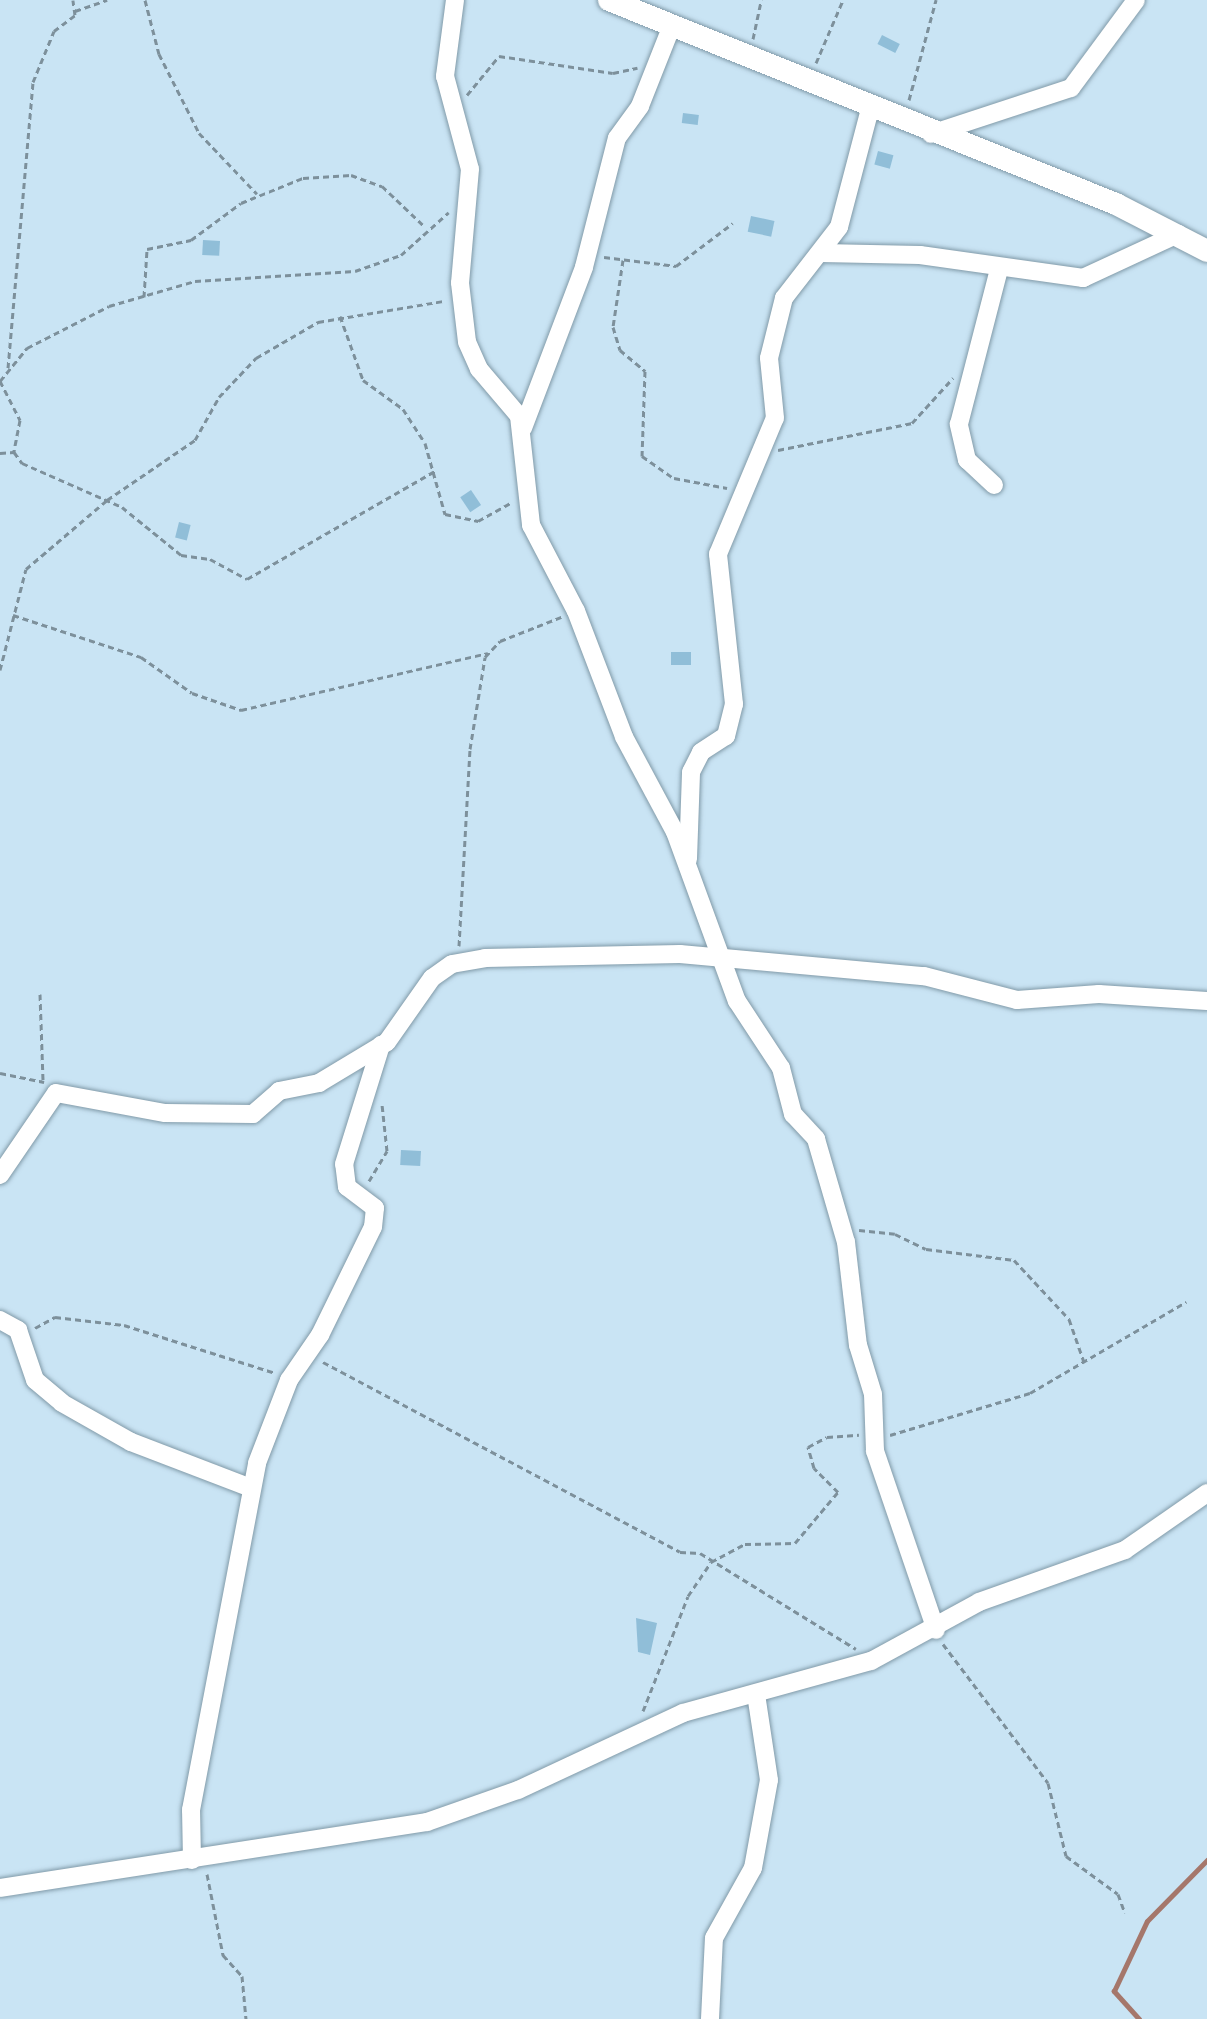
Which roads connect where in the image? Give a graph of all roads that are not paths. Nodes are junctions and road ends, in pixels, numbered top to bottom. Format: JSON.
{"nodes":[{"id":1,"x":455,"y":0,"type":"edge"},
{"id":2,"x":609,"y":0,"type":"edge"},
{"id":3,"x":1136,"y":0,"type":"edge"},
{"id":4,"x":672,"y":25,"type":"junction"},
{"id":5,"x":870,"y":109,"type":"junction"},
{"id":6,"x":930,"y":134,"type":"junction"},
{"id":7,"x":1178,"y":234,"type":"junction"},
{"id":8,"x":1207,"y":251,"type":"edge"},
{"id":9,"x":821,"y":253,"type":"junction"},
{"id":10,"x":999,"y":269,"type":"junction"},
{"id":11,"x":523,"y":428,"type":"junction"},
{"id":12,"x":994,"y":485,"type":"dead end"},
{"id":13,"x":687,"y":864,"type":"junction"},
{"id":14,"x":719,"y":956,"type":"junction"},
{"id":15,"x":1207,"y":1001,"type":"edge"},
{"id":16,"x":381,"y":1045,"type":"junction"},
{"id":17,"x":0,"y":1175,"type":"edge"},
{"id":18,"x":0,"y":1320,"type":"edge"},
{"id":19,"x":251,"y":1488,"type":"junction"},
{"id":20,"x":1207,"y":1493,"type":"edge"},
{"id":21,"x":936,"y":1630,"type":"junction"},
{"id":22,"x":756,"y":1694,"type":"junction"},
{"id":23,"x":198,"y":1859,"type":"junction"},
{"id":24,"x":0,"y":1888,"type":"edge"},
{"id":25,"x":710,"y":2019,"type":"edge"}],
"edges":[{"from":1,"to":11,"type":"street"},
{"from":2,"to":4,"type":"street"},
{"from":3,"to":6,"type":"street"},
{"from":4,"to":5,"type":"street"},
{"from":4,"to":11,"type":"street"},
{"from":5,"to":6,"type":"street"},
{"from":5,"to":9,"type":"street"},
{"from":6,"to":7,"type":"street"},
{"from":7,"to":8,"type":"street"},
{"from":7,"to":10,"type":"street"},
{"from":9,"to":10,"type":"street"},
{"from":9,"to":13,"type":"street"},
{"from":10,"to":12,"type":"street"},
{"from":11,"to":13,"type":"street"},
{"from":13,"to":14,"type":"street"},
{"from":14,"to":15,"type":"street"},
{"from":14,"to":16,"type":"street"},
{"from":14,"to":21,"type":"street"},
{"from":16,"to":17,"type":"street"},
{"from":16,"to":19,"type":"street"},
{"from":18,"to":19,"type":"street"},
{"from":19,"to":23,"type":"street"},
{"from":20,"to":21,"type":"street"},
{"from":21,"to":22,"type":"street"},
{"from":22,"to":23,"type":"street"},
{"from":22,"to":25,"type":"street"},
{"from":23,"to":24,"type":"street"}]}
